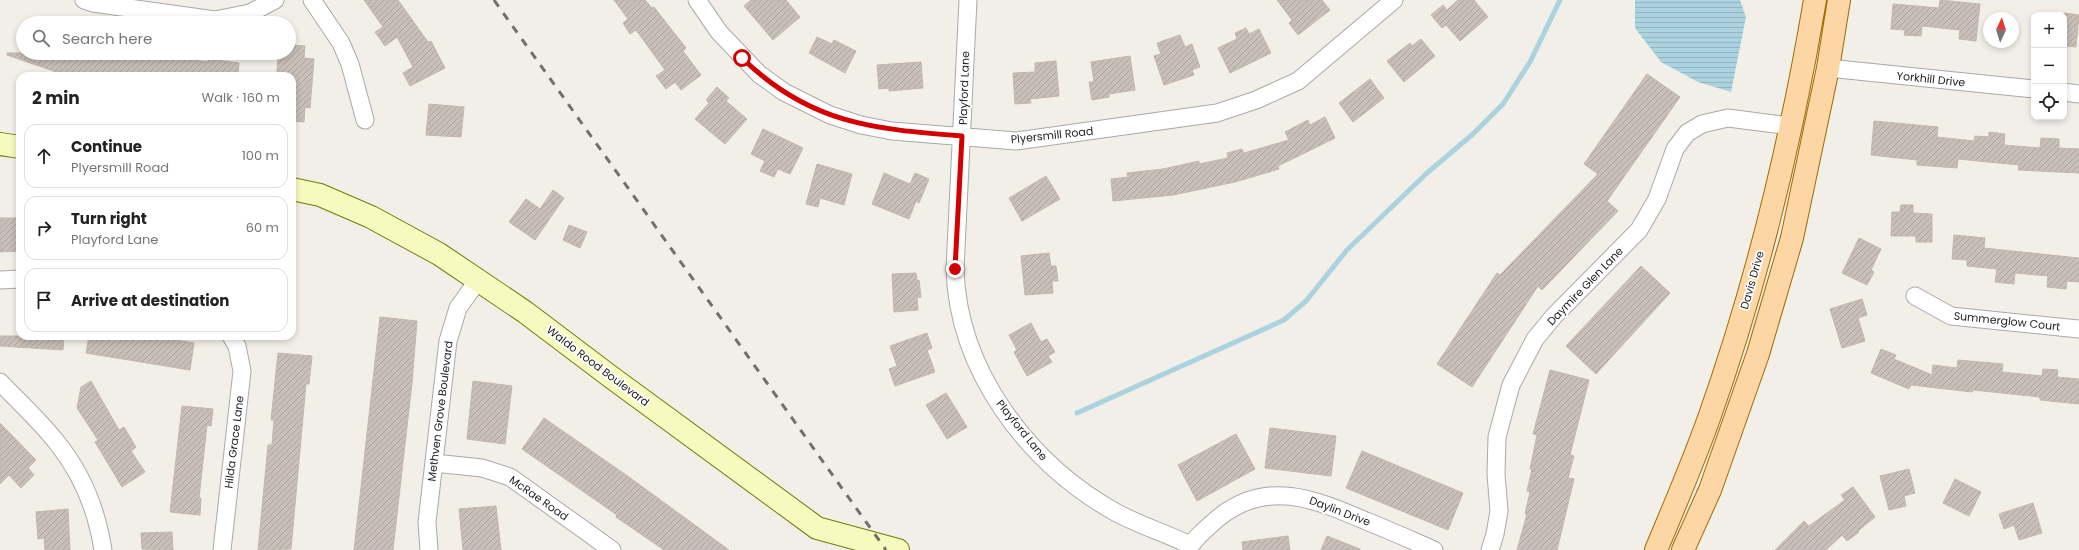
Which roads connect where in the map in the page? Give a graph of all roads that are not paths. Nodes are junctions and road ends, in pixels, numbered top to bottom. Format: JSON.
{"nodes":[{"id":1,"x":84,"y":0,"type":"edge"},
{"id":2,"x":275,"y":0,"type":"edge"},
{"id":3,"x":312,"y":0,"type":"edge"},
{"id":4,"x":697,"y":0,"type":"edge"},
{"id":5,"x":968,"y":0,"type":"edge"},
{"id":6,"x":1394,"y":0,"type":"edge"},
{"id":7,"x":1815,"y":0,"type":"edge"},
{"id":8,"x":1839,"y":0,"type":"edge"},
{"id":9,"x":186,"y":16,"type":"edge"},
{"id":10,"x":235,"y":16,"type":"edge"},
{"id":11,"x":1828,"y":68,"type":"junction"},
{"id":12,"x":2031,"y":89,"type":"edge"},
{"id":13,"x":2067,"y":92,"type":"edge"},
{"id":14,"x":2079,"y":94,"type":"edge"},
{"id":15,"x":364,"y":120,"type":"dead end"},
{"id":16,"x":1790,"y":126,"type":"junction"},
{"id":17,"x":962,"y":136,"type":"junction"},
{"id":18,"x":0,"y":144,"type":"edge"},
{"id":19,"x":16,"y":146,"type":"edge"},
{"id":20,"x":296,"y":190,"type":"edge"},
{"id":21,"x":16,"y":279,"type":"edge"},
{"id":22,"x":0,"y":280,"type":"edge"},
{"id":23,"x":478,"y":280,"type":"junction"},
{"id":24,"x":1915,"y":296,"type":"dead end"},
{"id":25,"x":2079,"y":329,"type":"edge"},
{"id":26,"x":233,"y":340,"type":"edge"},
{"id":27,"x":0,"y":382,"type":"edge"},
{"id":28,"x":434,"y":463,"type":"junction"},
{"id":29,"x":817,"y":528,"type":"junction"},
{"id":30,"x":1189,"y":548,"type":"edge"},
{"id":31,"x":103,"y":550,"type":"edge"},
{"id":32,"x":222,"y":550,"type":"edge"},
{"id":33,"x":428,"y":550,"type":"edge"},
{"id":34,"x":612,"y":550,"type":"edge"},
{"id":35,"x":836,"y":550,"type":"edge"},
{"id":36,"x":898,"y":550,"type":"edge"},
{"id":37,"x":1434,"y":550,"type":"edge"},
{"id":38,"x":1490,"y":550,"type":"edge"},
{"id":39,"x":1656,"y":550,"type":"edge"},
{"id":40,"x":1683,"y":550,"type":"edge"}],
"edges":[{"from":1,"to":9,"type":"street"},
{"from":2,"to":10,"type":"street"},
{"from":3,"to":15,"type":"street"},
{"from":4,"to":17,"type":"street","name":"Plyersmill Road"},
{"from":5,"to":17,"type":"street","name":"Playford Lane"},
{"from":6,"to":17,"type":"street","name":"Plyersmill Road"},
{"from":7,"to":16,"type":"main road","name":"Davis Drive"},
{"from":8,"to":11,"type":"main road"},
{"from":11,"to":12,"type":"street","name":"Yorkhill Drive"},
{"from":11,"to":40,"type":"main road"},
{"from":13,"to":14,"type":"street"},
{"from":16,"to":38,"type":"street","name":"Daymire Glen Lane"},
{"from":16,"to":39,"type":"main road","name":"Davis Drive"},
{"from":17,"to":30,"type":"street","name":"Playford Lane"},
{"from":18,"to":19,"type":"street"},
{"from":20,"to":23,"type":"street","name":"Waldo Rood Boulevard"},
{"from":21,"to":22,"type":"street"},
{"from":23,"to":28,"type":"street","name":"Methven Grove Boulevard"},
{"from":23,"to":29,"type":"street","name":"Waldo Rood Boulevard"},
{"from":24,"to":25,"type":"street","name":"Summerglow Court"},
{"from":26,"to":32,"type":"street","name":"Hilda Grace Lane"},
{"from":27,"to":31,"type":"street"},
{"from":28,"to":33,"type":"street","name":"Methven Grove Boulevard"},
{"from":28,"to":34,"type":"street","name":"McRae Road"},
{"from":29,"to":35,"type":"street"},
{"from":29,"to":36,"type":"street","name":"Waldo Rood Boulevard"},
{"from":30,"to":37,"type":"street","name":"Daylin Drive"}]}
